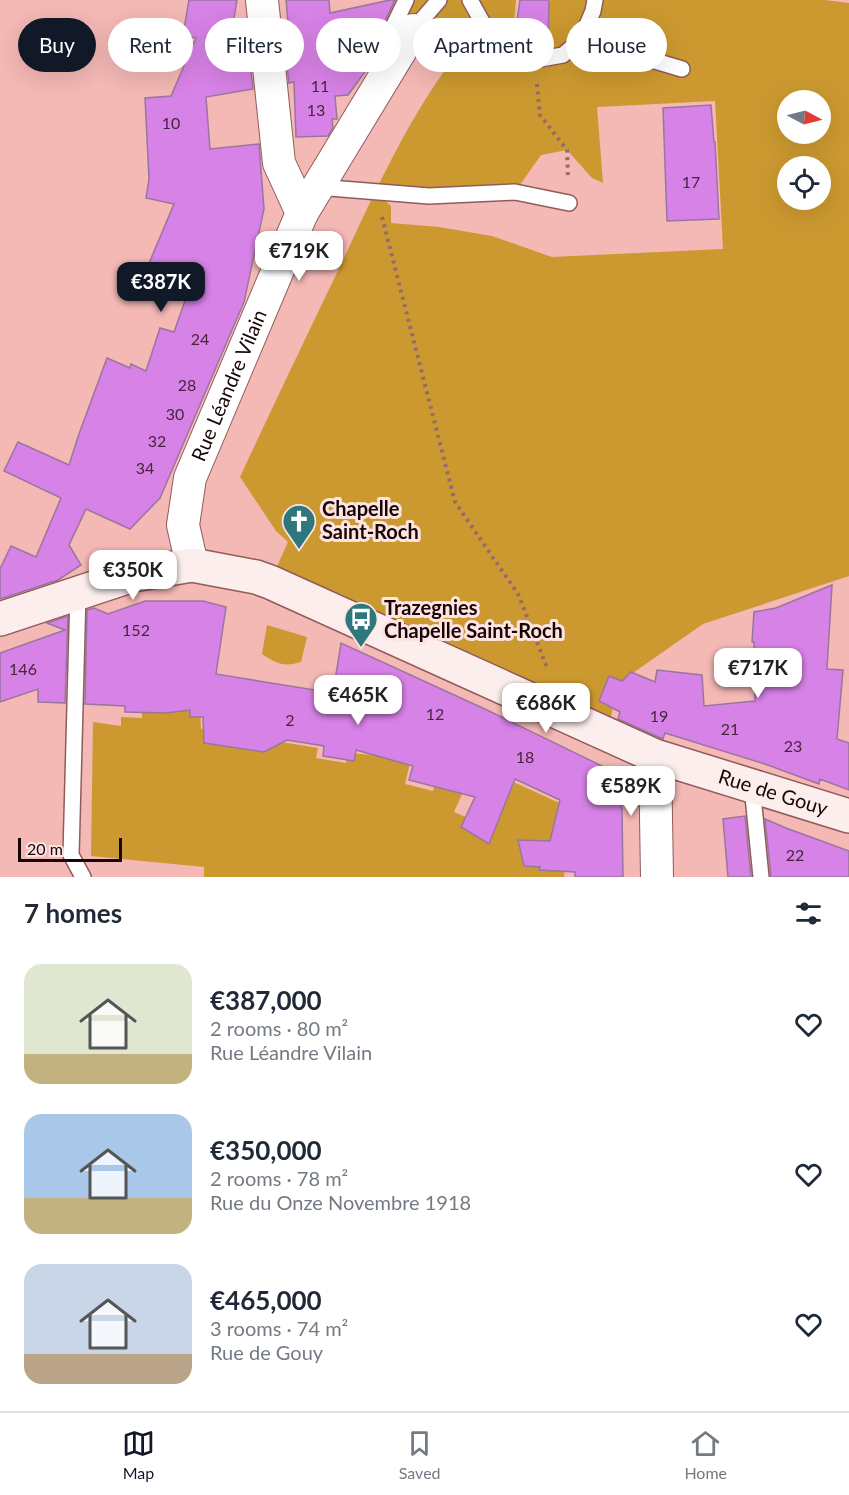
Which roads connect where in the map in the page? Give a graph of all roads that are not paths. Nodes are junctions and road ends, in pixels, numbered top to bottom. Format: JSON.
{"nodes":[{"id":1,"x":262,"y":0,"type":"edge"},
{"id":2,"x":406,"y":0,"type":"edge"},
{"id":3,"x":440,"y":0,"type":"edge"},
{"id":4,"x":470,"y":0,"type":"edge"},
{"id":5,"x":595,"y":0,"type":"edge"},
{"id":6,"x":590,"y":18,"type":"edge"},
{"id":7,"x":410,"y":34,"type":"junction"},
{"id":8,"x":566,"y":52,"type":"edge"},
{"id":9,"x":667,"y":65,"type":"edge"},
{"id":10,"x":682,"y":69,"type":"dead end"},
{"id":11,"x":309,"y":200,"type":"junction"},
{"id":12,"x":569,"y":203,"type":"road end"},
{"id":13,"x":192,"y":565,"type":"junction"},
{"id":14,"x":78,"y":593,"type":"junction"},
{"id":15,"x":0,"y":619,"type":"edge"},
{"id":16,"x":655,"y":756,"type":"junction"},
{"id":17,"x":752,"y":786,"type":"junction"},
{"id":18,"x":849,"y":816,"type":"edge"},
{"id":19,"x":83,"y":877,"type":"edge"},
{"id":20,"x":657,"y":877,"type":"edge"},
{"id":21,"x":761,"y":877,"type":"edge"}],
"edges":[{"from":1,"to":11,"type":"street"},
{"from":2,"to":7,"type":"lane"},
{"from":3,"to":7,"type":"lane"},
{"from":4,"to":8,"type":"lane"},
{"from":5,"to":6,"type":"lane"},
{"from":7,"to":11,"type":"street","name":"Rue Léandre Vilain"},
{"from":9,"to":10,"type":"lane"},
{"from":11,"to":12,"type":"lane"},
{"from":11,"to":13,"type":"street","name":"Rue Léandre Vilain"},
{"from":13,"to":14,"type":"street"},
{"from":13,"to":16,"type":"street","name":"Rue de Gouy"},
{"from":14,"to":15,"type":"street"},
{"from":14,"to":19,"type":"lane"},
{"from":16,"to":17,"type":"street","name":"Rue de Gouy"},
{"from":16,"to":20,"type":"street"},
{"from":17,"to":18,"type":"street","name":"Rue de Gouy"},
{"from":17,"to":21,"type":"lane"}]}
